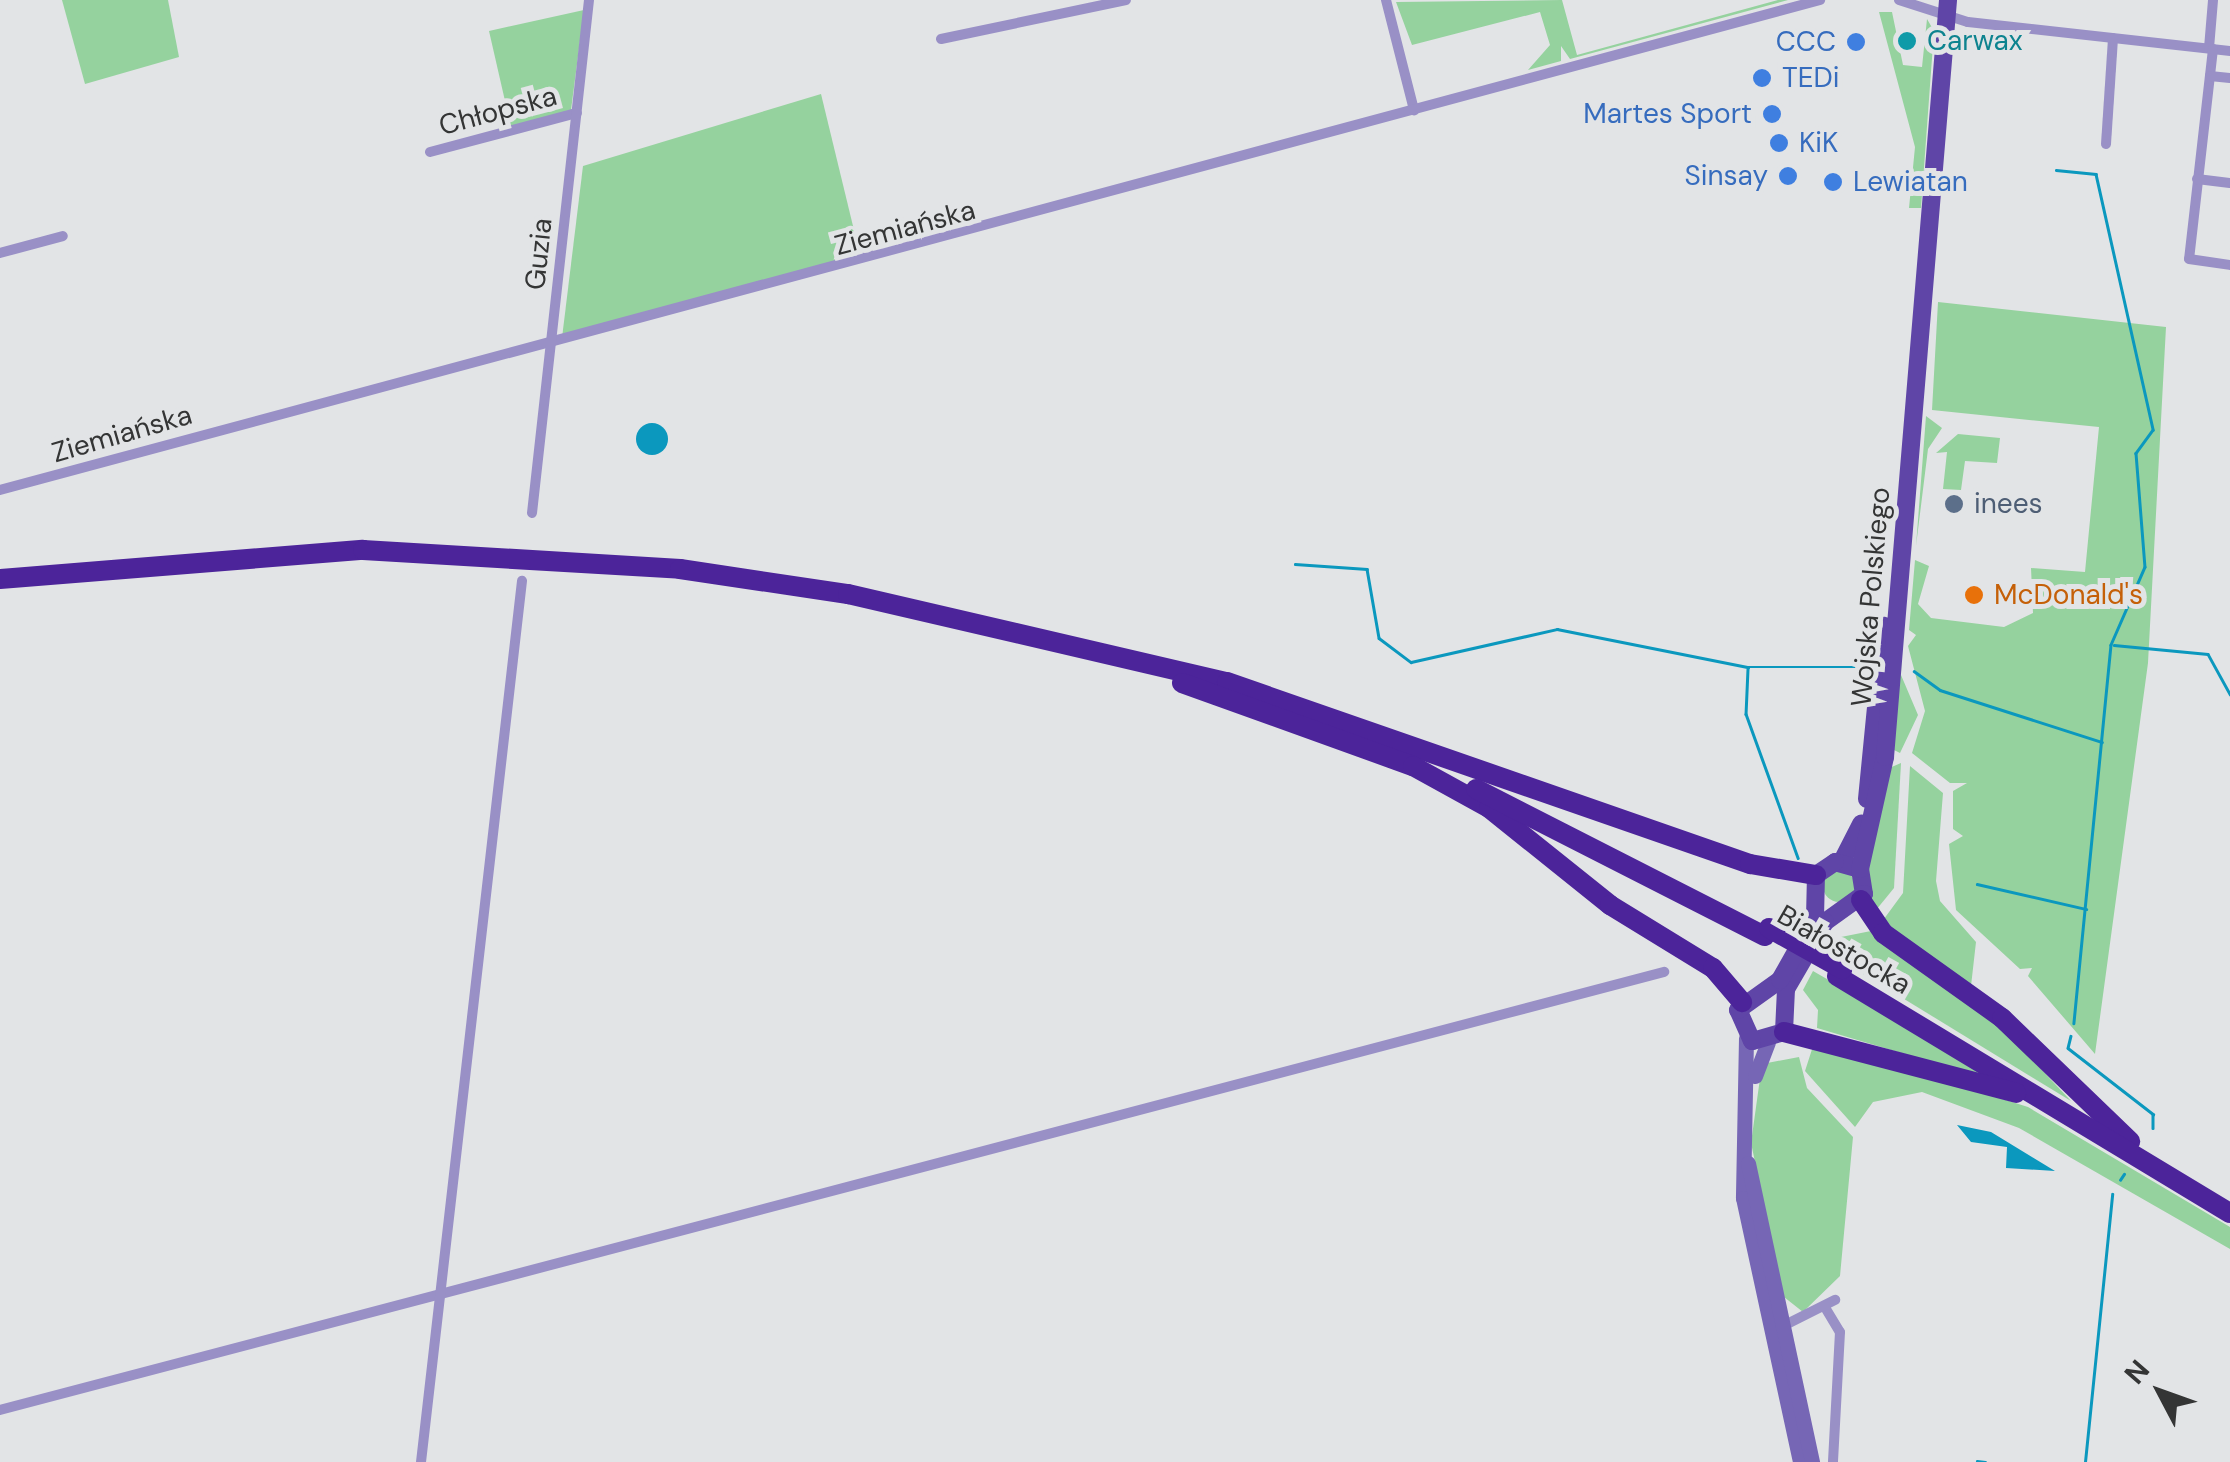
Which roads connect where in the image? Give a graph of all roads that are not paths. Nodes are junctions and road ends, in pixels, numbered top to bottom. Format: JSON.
{"nodes":[{"id":1,"x":589,"y":0,"type":"edge"},
{"id":2,"x":1126,"y":0,"type":"edge"},
{"id":3,"x":1386,"y":0,"type":"edge"},
{"id":4,"x":1820,"y":0,"type":"edge"},
{"id":5,"x":1899,"y":0,"type":"edge"},
{"id":6,"x":2213,"y":0,"type":"edge"},
{"id":7,"x":1948,"y":9,"type":"edge"},
{"id":8,"x":941,"y":38,"type":"dead end"},
{"id":9,"x":2113,"y":38,"type":"junction"},
{"id":10,"x":2211,"y":48,"type":"junction"},
{"id":11,"x":2230,"y":51,"type":"edge"},
{"id":12,"x":2210,"y":76,"type":"junction"},
{"id":13,"x":2230,"y":78,"type":"edge"},
{"id":14,"x":1414,"y":110,"type":"junction"},
{"id":15,"x":576,"y":114,"type":"junction"},
{"id":16,"x":2106,"y":144,"type":"dead end"},
{"id":17,"x":430,"y":152,"type":"dead end"},
{"id":18,"x":2197,"y":179,"type":"junction"},
{"id":19,"x":2230,"y":183,"type":"edge"},
{"id":20,"x":64,"y":236,"type":"dead end"},
{"id":21,"x":0,"y":253,"type":"edge"},
{"id":22,"x":2230,"y":264,"type":"edge"},
{"id":23,"x":551,"y":347,"type":"junction"},
{"id":24,"x":0,"y":490,"type":"edge"},
{"id":25,"x":532,"y":513,"type":"dead end"},
{"id":26,"x":1896,"y":551,"type":"junction"},
{"id":27,"x":0,"y":580,"type":"edge"},
{"id":28,"x":522,"y":582,"type":"dead end"},
{"id":29,"x":1081,"y":647,"type":"junction"},
{"id":30,"x":1434,"y":760,"type":"junction"},
{"id":31,"x":1413,"y":766,"type":"junction"},
{"id":32,"x":1842,"y":861,"type":"junction"},
{"id":33,"x":1860,"y":869,"type":"junction"},
{"id":34,"x":1816,"y":874,"type":"junction"},
{"id":35,"x":1861,"y":900,"type":"junction"},
{"id":36,"x":1767,"y":932,"type":"junction"},
{"id":37,"x":1664,"y":972,"type":"dead end"},
{"id":38,"x":1840,"y":973,"type":"junction"},
{"id":39,"x":1784,"y":981,"type":"junction"},
{"id":40,"x":1742,"y":1002,"type":"junction"},
{"id":41,"x":1776,"y":1037,"type":"junction"},
{"id":42,"x":1746,"y":1038,"type":"junction"},
{"id":43,"x":2064,"y":1113,"type":"junction"},
{"id":44,"x":2130,"y":1141,"type":"junction"},
{"id":45,"x":2230,"y":1200,"type":"edge"},
{"id":46,"x":2230,"y":1213,"type":"edge"},
{"id":47,"x":440,"y":1295,"type":"junction"},
{"id":48,"x":1834,"y":1300,"type":"dead end"},
{"id":49,"x":1826,"y":1310,"type":"junction"},
{"id":50,"x":1781,"y":1326,"type":"junction"},
{"id":51,"x":0,"y":1410,"type":"edge"},
{"id":52,"x":421,"y":1462,"type":"edge"},
{"id":53,"x":1800,"y":1462,"type":"edge"},
{"id":54,"x":1812,"y":1462,"type":"edge"},
{"id":55,"x":1833,"y":1462,"type":"edge"}],
"edges":[{"from":1,"to":15,"type":"street","name":"Guzia"},
{"from":2,"to":8,"type":"street"},
{"from":3,"to":14,"type":"street"},
{"from":4,"to":14,"type":"street","name":"Ziemiańska"},
{"from":5,"to":7,"type":"street"},
{"from":6,"to":10,"type":"street"},
{"from":7,"to":9,"type":"street"},
{"from":7,"to":26,"type":"main road","name":"Wojska Polskiego"},
{"from":9,"to":10,"type":"street"},
{"from":9,"to":16,"type":"street"},
{"from":10,"to":11,"type":"street"},
{"from":10,"to":12,"type":"street"},
{"from":12,"to":13,"type":"street"},
{"from":12,"to":18,"type":"street"},
{"from":14,"to":23,"type":"street","name":"Ziemiańska"},
{"from":15,"to":17,"type":"street","name":"Chłopska"},
{"from":15,"to":23,"type":"street","name":"Guzia"},
{"from":18,"to":19,"type":"street"},
{"from":18,"to":22,"type":"street"},
{"from":20,"to":21,"type":"street"},
{"from":23,"to":24,"type":"street","name":"Ziemiańska"},
{"from":23,"to":25,"type":"street","name":"Guzia"},
{"from":26,"to":32,"type":"main road","name":"Wojska Polskiego"},
{"from":26,"to":33,"type":"main road","name":"Wojska Polskiego"},
{"from":27,"to":29,"type":"highway"},
{"from":28,"to":47,"type":"street"},
{"from":29,"to":30,"type":"highway"},
{"from":29,"to":31,"type":"highway"},
{"from":30,"to":34,"type":"highway"},
{"from":30,"to":36,"type":"highway","name":"Białostocka"},
{"from":31,"to":36,"type":"highway","name":"Białostocka"},
{"from":31,"to":40,"type":"highway"},
{"from":32,"to":33,"type":"main road"},
{"from":32,"to":34,"type":"main road"},
{"from":33,"to":35,"type":"main road","name":"Wojska Polskiego"},
{"from":34,"to":39,"type":"main road"},
{"from":35,"to":39,"type":"main road"},
{"from":35,"to":44,"type":"highway"},
{"from":36,"to":38,"type":"highway","name":"Białostocka","bridge":true},
{"from":37,"to":47,"type":"street"},
{"from":38,"to":43,"type":"highway","name":"Białostocka"},
{"from":38,"to":44,"type":"highway","name":"Białostocka"},
{"from":39,"to":40,"type":"main road"},
{"from":39,"to":41,"type":"main road"},
{"from":40,"to":42,"type":"main road"},
{"from":41,"to":42,"type":"main road"},
{"from":41,"to":43,"type":"highway"},
{"from":41,"to":50,"type":"main road"},
{"from":42,"to":50,"type":"main road"},
{"from":43,"to":46,"type":"highway","name":"Białostocka"},
{"from":44,"to":45,"type":"highway","name":"Białostocka"},
{"from":47,"to":51,"type":"street"},
{"from":47,"to":52,"type":"street"},
{"from":48,"to":49,"type":"street"},
{"from":49,"to":50,"type":"street"},
{"from":49,"to":55,"type":"street"},
{"from":50,"to":53,"type":"main road"},
{"from":50,"to":54,"type":"main road"}]}
